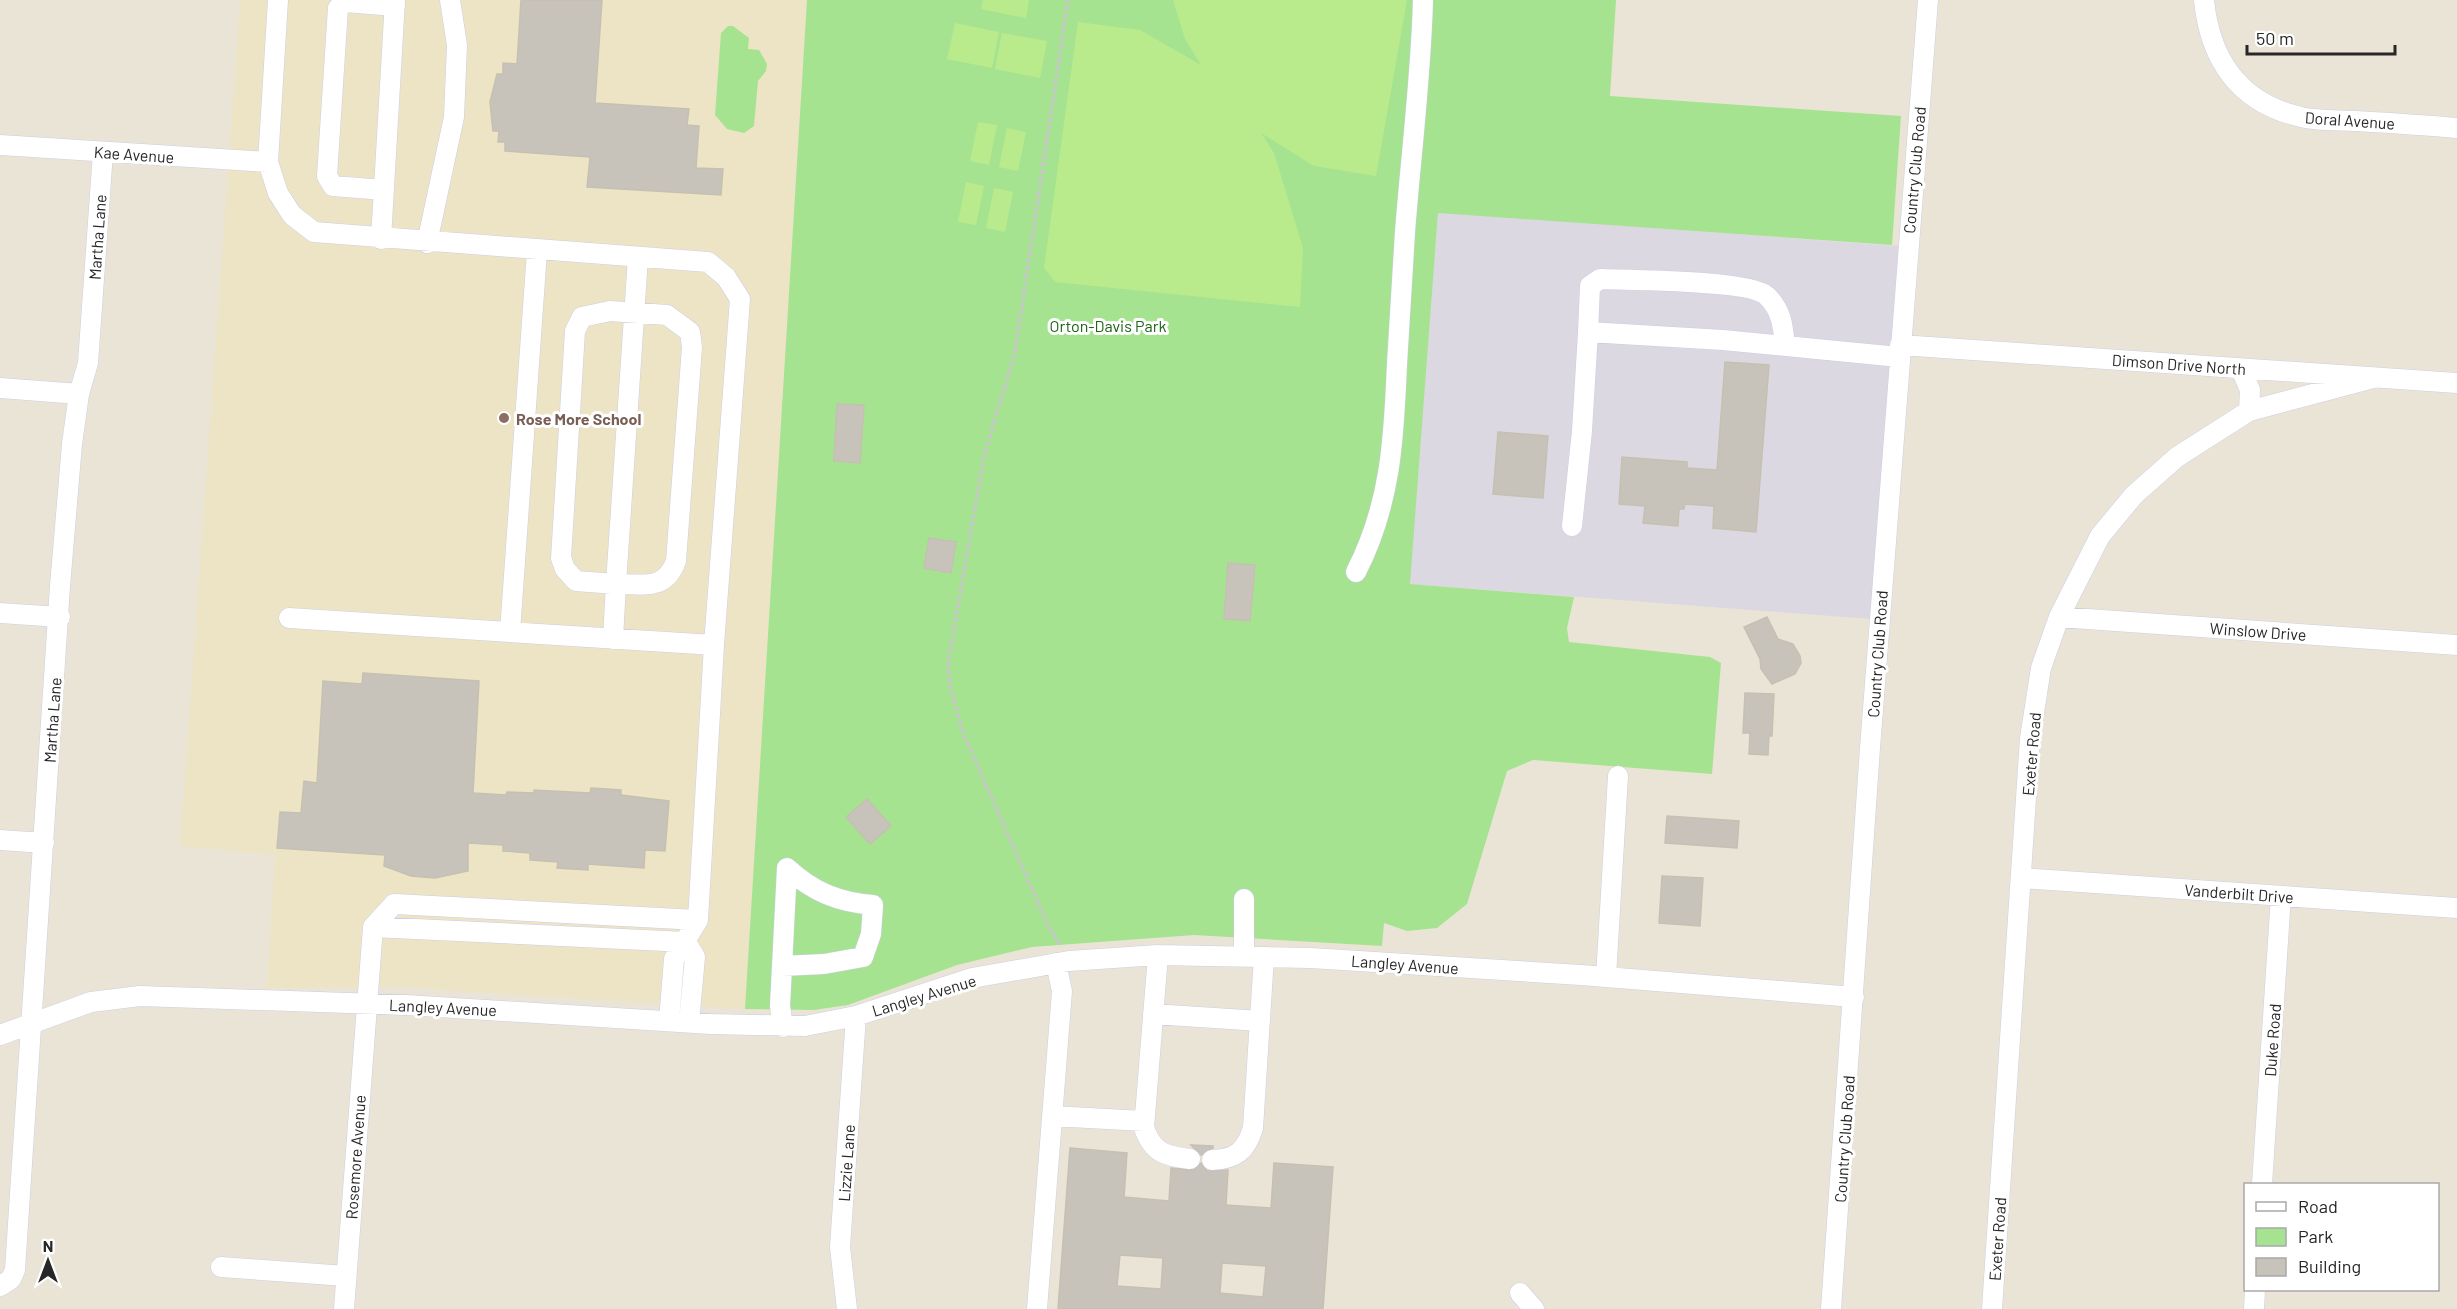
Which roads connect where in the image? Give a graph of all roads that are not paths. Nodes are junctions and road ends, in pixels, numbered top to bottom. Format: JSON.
{"nodes":[{"id":1,"x":278,"y":0,"type":"edge"},
{"id":2,"x":450,"y":0,"type":"edge"},
{"id":3,"x":1423,"y":0,"type":"edge"},
{"id":4,"x":1928,"y":0,"type":"edge"},
{"id":5,"x":2204,"y":0,"type":"edge"},
{"id":6,"x":395,"y":3,"type":"edge"},
{"id":7,"x":2457,"y":128,"type":"edge"},
{"id":8,"x":0,"y":145,"type":"edge"},
{"id":9,"x":104,"y":152,"type":"junction"},
{"id":10,"x":268,"y":162,"type":"junction"},
{"id":11,"x":384,"y":190,"type":"junction"},
{"id":12,"x":381,"y":239,"type":"junction"},
{"id":13,"x":427,"y":243,"type":"junction"},
{"id":14,"x":537,"y":250,"type":"junction"},
{"id":15,"x":638,"y":257,"type":"junction"},
{"id":16,"x":635,"y":313,"type":"junction"},
{"id":17,"x":1588,"y":332,"type":"junction"},
{"id":18,"x":1785,"y":346,"type":"junction"},
{"id":19,"x":1900,"y":351,"type":"junction"},
{"id":20,"x":2241,"y":369,"type":"junction"},
{"id":21,"x":2373,"y":378,"type":"junction"},
{"id":22,"x":2457,"y":383,"type":"edge"},
{"id":23,"x":0,"y":388,"type":"edge"},
{"id":24,"x":79,"y":394,"type":"junction"},
{"id":25,"x":2249,"y":411,"type":"junction"},
{"id":26,"x":1572,"y":526,"type":"dead end"},
{"id":27,"x":1356,"y":572,"type":"dead end"},
{"id":28,"x":616,"y":584,"type":"junction"},
{"id":29,"x":0,"y":613,"type":"edge"},
{"id":30,"x":60,"y":617,"type":"junction"},
{"id":31,"x":2059,"y":617,"type":"junction"},
{"id":32,"x":289,"y":618,"type":"dead end"},
{"id":33,"x":510,"y":632,"type":"junction"},
{"id":34,"x":613,"y":639,"type":"junction"},
{"id":35,"x":714,"y":645,"type":"junction"},
{"id":36,"x":2457,"y":645,"type":"edge"},
{"id":37,"x":1618,"y":776,"type":"dead end"},
{"id":38,"x":0,"y":840,"type":"edge"},
{"id":39,"x":44,"y":843,"type":"junction"},
{"id":40,"x":2022,"y":878,"type":"junction"},
{"id":41,"x":2281,"y":896,"type":"junction"},
{"id":42,"x":1244,"y":898,"type":"dead end"},
{"id":43,"x":2457,"y":908,"type":"edge"},
{"id":44,"x":698,"y":920,"type":"junction"},
{"id":45,"x":373,"y":927,"type":"junction"},
{"id":46,"x":686,"y":942,"type":"junction"},
{"id":47,"x":1158,"y":955,"type":"junction"},
{"id":48,"x":1244,"y":956,"type":"junction"},
{"id":49,"x":1264,"y":957,"type":"junction"},
{"id":50,"x":1062,"y":962,"type":"junction"},
{"id":51,"x":782,"y":966,"type":"junction"},
{"id":52,"x":1606,"y":977,"type":"junction"},
{"id":53,"x":1854,"y":997,"type":"junction"},
{"id":54,"x":366,"y":1004,"type":"junction"},
{"id":55,"x":1153,"y":1014,"type":"junction"},
{"id":56,"x":856,"y":1016,"type":"junction"},
{"id":57,"x":669,"y":1021,"type":"junction"},
{"id":58,"x":1260,"y":1021,"type":"junction"},
{"id":59,"x":31,"y":1022,"type":"junction"},
{"id":60,"x":689,"y":1022,"type":"junction"},
{"id":61,"x":783,"y":1027,"type":"junction"},
{"id":62,"x":0,"y":1035,"type":"edge"},
{"id":63,"x":1052,"y":1116,"type":"junction"},
{"id":64,"x":1144,"y":1121,"type":"junction"},
{"id":65,"x":1190,"y":1159,"type":"dead end"},
{"id":66,"x":1212,"y":1160,"type":"dead end"},
{"id":67,"x":2262,"y":1183,"type":"edge"},
{"id":68,"x":221,"y":1268,"type":"dead end"},
{"id":69,"x":346,"y":1276,"type":"junction"},
{"id":70,"x":2,"y":1286,"type":"edge"},
{"id":71,"x":2255,"y":1291,"type":"edge"},
{"id":72,"x":1520,"y":1293,"type":"dead end"},
{"id":73,"x":344,"y":1309,"type":"edge"},
{"id":74,"x":847,"y":1309,"type":"edge"},
{"id":75,"x":1037,"y":1309,"type":"edge"},
{"id":76,"x":1534,"y":1309,"type":"edge"},
{"id":77,"x":1832,"y":1309,"type":"edge"},
{"id":78,"x":1992,"y":1309,"type":"edge"},
{"id":79,"x":2254,"y":1309,"type":"edge"}],
"edges":[{"from":1,"to":10,"type":"street"},
{"from":2,"to":13,"type":"street"},
{"from":3,"to":27,"type":"street"},
{"from":4,"to":19,"type":"street","name":"Country Club Road"},
{"from":5,"to":7,"type":"street","name":"Doral Avenue"},
{"from":6,"to":11,"type":"street"},
{"from":6,"to":11,"type":"street"},
{"from":8,"to":9,"type":"street","name":"Kae Avenue"},
{"from":9,"to":10,"type":"street","name":"Kae Avenue"},
{"from":9,"to":24,"type":"street","name":"Martha Lane"},
{"from":10,"to":12,"type":"street"},
{"from":11,"to":12,"type":"street"},
{"from":12,"to":13,"type":"street"},
{"from":13,"to":14,"type":"street"},
{"from":14,"to":15,"type":"street"},
{"from":14,"to":33,"type":"street"},
{"from":15,"to":16,"type":"street"},
{"from":15,"to":35,"type":"street"},
{"from":16,"to":28,"type":"street"},
{"from":16,"to":28,"type":"street"},
{"from":16,"to":28,"type":"street"},
{"from":17,"to":18,"type":"street","name":"Dimson Drive North"},
{"from":17,"to":18,"type":"street"},
{"from":17,"to":26,"type":"street"},
{"from":18,"to":19,"type":"street","name":"Dimson Drive North"},
{"from":19,"to":20,"type":"street","name":"Dimson Drive North"},
{"from":19,"to":53,"type":"street","name":"Country Club Road"},
{"from":20,"to":21,"type":"street","name":"Dimson Drive North"},
{"from":20,"to":25,"type":"street"},
{"from":21,"to":22,"type":"street","name":"Dimson Drive North"},
{"from":21,"to":25,"type":"street","name":"Exeter Road"},
{"from":23,"to":24,"type":"street"},
{"from":24,"to":30,"type":"street","name":"Martha Lane"},
{"from":25,"to":31,"type":"street","name":"Exeter Road"},
{"from":28,"to":34,"type":"street"},
{"from":29,"to":30,"type":"street"},
{"from":30,"to":39,"type":"street","name":"Martha Lane"},
{"from":31,"to":36,"type":"street","name":"Winslow Drive"},
{"from":31,"to":40,"type":"street","name":"Exeter Road"},
{"from":32,"to":33,"type":"street"},
{"from":33,"to":34,"type":"street"},
{"from":34,"to":35,"type":"street"},
{"from":35,"to":44,"type":"street"},
{"from":37,"to":52,"type":"street"},
{"from":38,"to":39,"type":"street"},
{"from":39,"to":59,"type":"street","name":"Martha Lane"},
{"from":40,"to":41,"type":"street","name":"Vanderbilt Drive"},
{"from":40,"to":78,"type":"street","name":"Exeter Road"},
{"from":41,"to":43,"type":"street","name":"Vanderbilt Drive"},
{"from":41,"to":67,"type":"street","name":"Duke Road"},
{"from":42,"to":48,"type":"street"},
{"from":44,"to":45,"type":"street"},
{"from":44,"to":46,"type":"street"},
{"from":45,"to":46,"type":"street"},
{"from":45,"to":54,"type":"street","name":"Rosemore Avenue"},
{"from":46,"to":57,"type":"street"},
{"from":46,"to":60,"type":"street"},
{"from":47,"to":48,"type":"street","name":"Langley Avenue"},
{"from":47,"to":50,"type":"street","name":"Langley Avenue"},
{"from":47,"to":55,"type":"street"},
{"from":48,"to":49,"type":"street","name":"Langley Avenue"},
{"from":49,"to":52,"type":"street","name":"Langley Avenue"},
{"from":49,"to":58,"type":"street"},
{"from":50,"to":56,"type":"street","name":"Langley Avenue"},
{"from":50,"to":63,"type":"street"},
{"from":51,"to":51,"type":"street"},
{"from":51,"to":61,"type":"street"},
{"from":52,"to":53,"type":"street","name":"Langley Avenue"},
{"from":53,"to":77,"type":"street","name":"Country Club Road"},
{"from":54,"to":57,"type":"street","name":"Langley Avenue"},
{"from":54,"to":59,"type":"street","name":"Langley Avenue"},
{"from":54,"to":69,"type":"street","name":"Rosemore Avenue"},
{"from":55,"to":58,"type":"street"},
{"from":55,"to":64,"type":"street"},
{"from":56,"to":61,"type":"street","name":"Langley Avenue"},
{"from":56,"to":74,"type":"street","name":"Lizzie Lane"},
{"from":57,"to":60,"type":"street","name":"Langley Avenue"},
{"from":58,"to":66,"type":"street"},
{"from":59,"to":62,"type":"street","name":"Langley Avenue"},
{"from":59,"to":70,"type":"street","name":"Martha Lane"},
{"from":60,"to":61,"type":"street","name":"Langley Avenue"},
{"from":63,"to":64,"type":"street"},
{"from":63,"to":75,"type":"street"},
{"from":64,"to":65,"type":"street"},
{"from":68,"to":69,"type":"street"},
{"from":69,"to":73,"type":"street","name":"Rosemore Avenue"},
{"from":71,"to":79,"type":"street"},
{"from":72,"to":76,"type":"street"}]}
